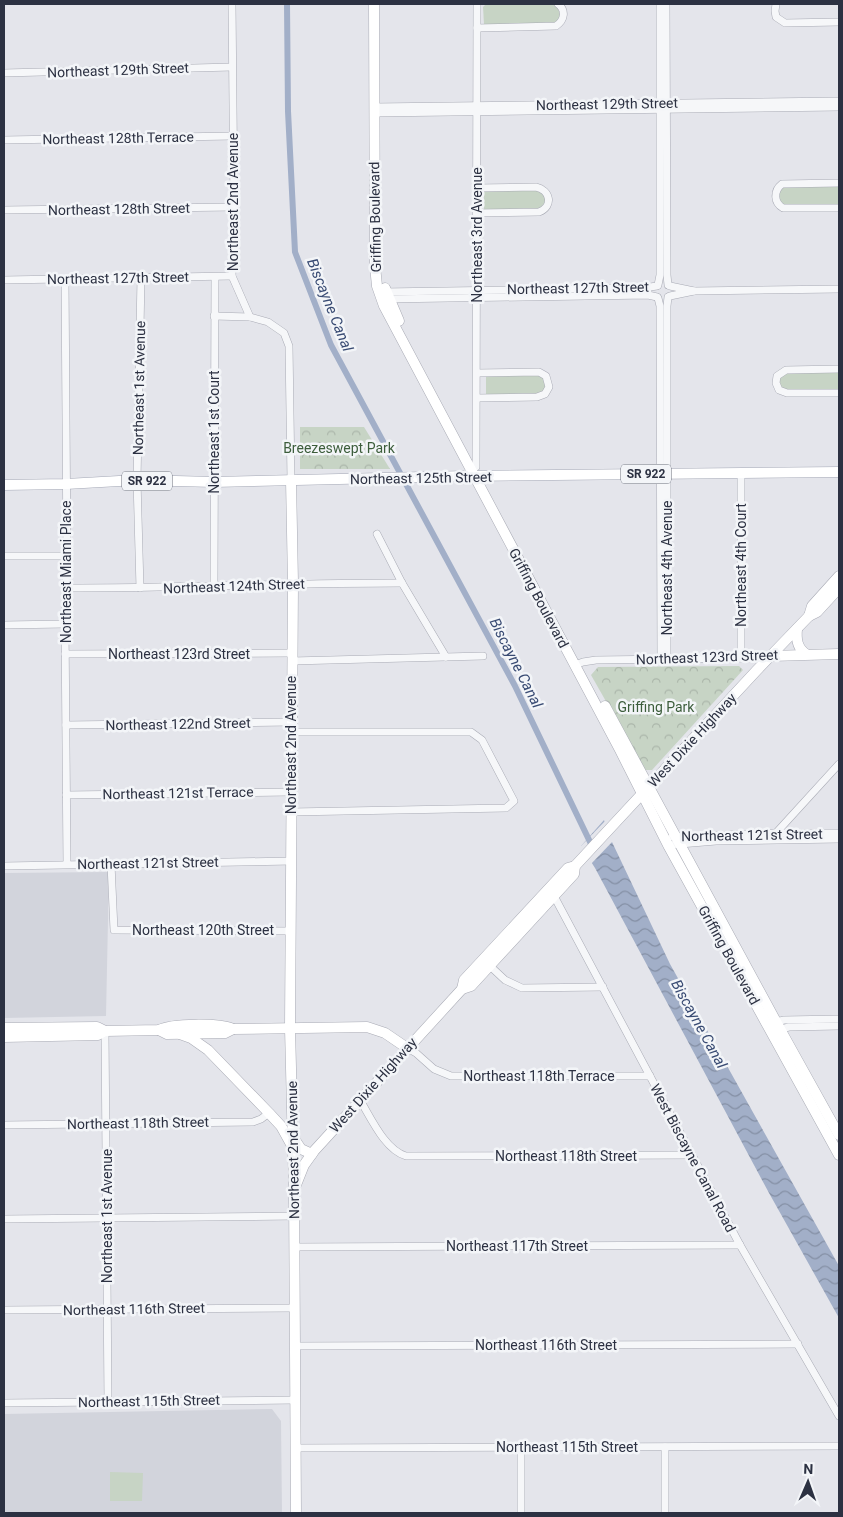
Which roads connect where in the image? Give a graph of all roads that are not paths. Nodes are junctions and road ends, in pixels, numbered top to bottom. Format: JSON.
{"nodes":[{"id":1,"x":232,"y":4,"type":"edge"},
{"id":2,"x":374,"y":4,"type":"edge"},
{"id":3,"x":380,"y":4,"type":"edge"},
{"id":4,"x":476,"y":4,"type":"edge"},
{"id":5,"x":558,"y":4,"type":"edge"},
{"id":6,"x":660,"y":4,"type":"edge"},
{"id":7,"x":666,"y":4,"type":"edge"},
{"id":8,"x":776,"y":4,"type":"edge"},
{"id":9,"x":839,"y":22,"type":"edge"},
{"id":10,"x":477,"y":28,"type":"junction"},
{"id":11,"x":232,"y":67,"type":"junction"},
{"id":12,"x":4,"y":73,"type":"edge"},
{"id":13,"x":839,"y":101,"type":"edge"},
{"id":14,"x":663,"y":106,"type":"junction"},
{"id":15,"x":839,"y":107,"type":"edge"},
{"id":16,"x":476,"y":109,"type":"junction"},
{"id":17,"x":377,"y":110,"type":"junction"},
{"id":18,"x":233,"y":136,"type":"junction"},
{"id":19,"x":4,"y":140,"type":"edge"},
{"id":20,"x":839,"y":183,"type":"edge"},
{"id":21,"x":477,"y":188,"type":"junction"},
{"id":22,"x":234,"y":206,"type":"junction"},
{"id":23,"x":839,"y":208,"type":"edge"},
{"id":24,"x":4,"y":210,"type":"edge"},
{"id":25,"x":477,"y":213,"type":"junction"},
{"id":26,"x":232,"y":276,"type":"junction"},
{"id":27,"x":214,"y":277,"type":"junction"},
{"id":28,"x":141,"y":278,"type":"junction"},
{"id":29,"x":65,"y":279,"type":"junction"},
{"id":30,"x":4,"y":280,"type":"edge"},
{"id":31,"x":658,"y":285,"type":"junction"},
{"id":32,"x":669,"y":285,"type":"junction"},
{"id":33,"x":839,"y":289,"type":"edge"},
{"id":34,"x":694,"y":291,"type":"junction"},
{"id":35,"x":478,"y":294,"type":"junction"},
{"id":36,"x":384,"y":295,"type":"junction"},
{"id":37,"x":658,"y":297,"type":"junction"},
{"id":38,"x":669,"y":297,"type":"junction"},
{"id":39,"x":214,"y":316,"type":"junction"},
{"id":40,"x":250,"y":317,"type":"junction"},
{"id":41,"x":839,"y":369,"type":"edge"},
{"id":42,"x":478,"y":373,"type":"junction"},
{"id":43,"x":664,"y":383,"type":"junction"},
{"id":44,"x":839,"y":393,"type":"edge"},
{"id":45,"x":477,"y":398,"type":"junction"},
{"id":46,"x":839,"y":472,"type":"edge"},
{"id":47,"x":477,"y":473,"type":"junction"},
{"id":48,"x":741,"y":473,"type":"junction"},
{"id":49,"x":664,"y":474,"type":"junction"},
{"id":50,"x":137,"y":480,"type":"junction"},
{"id":51,"x":291,"y":480,"type":"junction"},
{"id":52,"x":214,"y":482,"type":"junction"},
{"id":53,"x":66,"y":484,"type":"junction"},
{"id":54,"x":4,"y":485,"type":"edge"},
{"id":55,"x":377,"y":534,"type":"dead end"},
{"id":56,"x":4,"y":556,"type":"edge"},
{"id":57,"x":67,"y":556,"type":"junction"},
{"id":58,"x":839,"y":576,"type":"edge"},
{"id":59,"x":293,"y":583,"type":"junction"},
{"id":60,"x":402,"y":583,"type":"junction"},
{"id":61,"x":214,"y":587,"type":"junction"},
{"id":62,"x":65,"y":588,"type":"junction"},
{"id":63,"x":140,"y":588,"type":"junction"},
{"id":64,"x":839,"y":588,"type":"edge"},
{"id":65,"x":809,"y":616,"type":"junction"},
{"id":66,"x":65,"y":624,"type":"junction"},
{"id":67,"x":4,"y":625,"type":"edge"},
{"id":68,"x":797,"y":628,"type":"junction"},
{"id":69,"x":66,"y":654,"type":"junction"},
{"id":70,"x":806,"y":654,"type":"junction"},
{"id":71,"x":839,"y":654,"type":"edge"},
{"id":72,"x":483,"y":656,"type":"dead end"},
{"id":73,"x":771,"y":656,"type":"junction"},
{"id":74,"x":292,"y":657,"type":"junction"},
{"id":75,"x":446,"y":657,"type":"junction"},
{"id":76,"x":741,"y":658,"type":"junction"},
{"id":77,"x":664,"y":659,"type":"junction"},
{"id":78,"x":578,"y":664,"type":"junction"},
{"id":79,"x":66,"y":725,"type":"junction"},
{"id":80,"x":291,"y":727,"type":"junction"},
{"id":81,"x":839,"y":764,"type":"edge"},
{"id":82,"x":646,"y":790,"type":"junction"},
{"id":83,"x":290,"y":792,"type":"junction"},
{"id":84,"x":66,"y":795,"type":"junction"},
{"id":85,"x":291,"y":812,"type":"junction"},
{"id":86,"x":776,"y":833,"type":"junction"},
{"id":87,"x":839,"y":833,"type":"edge"},
{"id":88,"x":839,"y":839,"type":"edge"},
{"id":89,"x":678,"y":840,"type":"junction"},
{"id":90,"x":667,"y":841,"type":"junction"},
{"id":91,"x":292,"y":861,"type":"junction"},
{"id":92,"x":67,"y":864,"type":"junction"},
{"id":93,"x":112,"y":864,"type":"junction"},
{"id":94,"x":4,"y":866,"type":"edge"},
{"id":95,"x":575,"y":866,"type":"junction"},
{"id":96,"x":554,"y":896,"type":"junction"},
{"id":97,"x":291,"y":930,"type":"junction"},
{"id":98,"x":490,"y":966,"type":"junction"},
{"id":99,"x":603,"y":987,"type":"junction"},
{"id":100,"x":462,"y":989,"type":"junction"},
{"id":101,"x":839,"y":1020,"type":"edge"},
{"id":102,"x":839,"y":1026,"type":"edge"},
{"id":103,"x":774,"y":1027,"type":"junction"},
{"id":104,"x":4,"y":1028,"type":"edge"},
{"id":105,"x":290,"y":1028,"type":"junction"},
{"id":106,"x":233,"y":1029,"type":"junction"},
{"id":107,"x":159,"y":1030,"type":"junction"},
{"id":108,"x":105,"y":1031,"type":"junction"},
{"id":109,"x":180,"y":1034,"type":"junction"},
{"id":110,"x":4,"y":1036,"type":"edge"},
{"id":111,"x":407,"y":1048,"type":"junction"},
{"id":112,"x":650,"y":1076,"type":"junction"},
{"id":113,"x":360,"y":1100,"type":"junction"},
{"id":114,"x":270,"y":1113,"type":"junction"},
{"id":115,"x":106,"y":1122,"type":"junction"},
{"id":116,"x":4,"y":1125,"type":"edge"},
{"id":117,"x":292,"y":1135,"type":"junction"},
{"id":118,"x":839,"y":1135,"type":"edge"},
{"id":119,"x":292,"y":1146,"type":"junction"},
{"id":120,"x":838,"y":1152,"type":"edge"},
{"id":121,"x":312,"y":1154,"type":"junction"},
{"id":122,"x":691,"y":1155,"type":"junction"},
{"id":123,"x":294,"y":1188,"type":"junction"},
{"id":124,"x":294,"y":1216,"type":"junction"},
{"id":125,"x":106,"y":1218,"type":"junction"},
{"id":126,"x":4,"y":1219,"type":"edge"},
{"id":127,"x":740,"y":1245,"type":"junction"},
{"id":128,"x":294,"y":1247,"type":"junction"},
{"id":129,"x":294,"y":1308,"type":"junction"},
{"id":130,"x":4,"y":1310,"type":"edge"},
{"id":131,"x":107,"y":1310,"type":"junction"},
{"id":132,"x":798,"y":1344,"type":"junction"},
{"id":133,"x":294,"y":1346,"type":"junction"},
{"id":134,"x":295,"y":1400,"type":"junction"},
{"id":135,"x":108,"y":1402,"type":"junction"},
{"id":136,"x":4,"y":1403,"type":"edge"},
{"id":137,"x":839,"y":1416,"type":"edge"},
{"id":138,"x":839,"y":1446,"type":"edge"},
{"id":139,"x":665,"y":1447,"type":"junction"},
{"id":140,"x":295,"y":1448,"type":"junction"},
{"id":141,"x":521,"y":1448,"type":"junction"},
{"id":142,"x":296,"y":1513,"type":"edge"},
{"id":143,"x":520,"y":1513,"type":"edge"},
{"id":144,"x":665,"y":1513,"type":"edge"}],
"edges":[{"from":1,"to":11,"type":"street","name":"Northeast 2nd Avenue"},
{"from":2,"to":17,"type":"main road","name":"Griffing Boulevard"},
{"from":3,"to":17,"type":"main road","name":"Griffing Boulevard"},
{"from":4,"to":10,"type":"street","name":"Northeast 3rd Avenue"},
{"from":5,"to":10,"type":"street"},
{"from":6,"to":14,"type":"street"},
{"from":7,"to":14,"type":"street"},
{"from":8,"to":9,"type":"street"},
{"from":10,"to":16,"type":"street","name":"Northeast 3rd Avenue"},
{"from":11,"to":12,"type":"street","name":"Northeast 129th Street"},
{"from":11,"to":18,"type":"street","name":"Northeast 2nd Avenue"},
{"from":13,"to":14,"type":"street","name":"Northeast 129th Street"},
{"from":14,"to":15,"type":"street","name":"Northeast 129th Street"},
{"from":14,"to":16,"type":"street","name":"Northeast 129th Street"},
{"from":14,"to":31,"type":"street"},
{"from":14,"to":32,"type":"street"},
{"from":16,"to":17,"type":"street","name":"Northeast 129th Street"},
{"from":16,"to":21,"type":"street","name":"Northeast 3rd Avenue"},
{"from":17,"to":36,"type":"main road","name":"Griffing Boulevard"},
{"from":18,"to":19,"type":"street","name":"Northeast 128th Terrace"},
{"from":18,"to":22,"type":"street","name":"Northeast 2nd Avenue"},
{"from":20,"to":23,"type":"street"},
{"from":21,"to":25,"type":"street","name":"Northeast 3rd Avenue"},
{"from":21,"to":25,"type":"street"},
{"from":22,"to":24,"type":"street","name":"Northeast 128th Street"},
{"from":22,"to":26,"type":"street","name":"Northeast 2nd Avenue"},
{"from":25,"to":35,"type":"street","name":"Northeast 3rd Avenue"},
{"from":26,"to":27,"type":"street","name":"Northeast 127th Street"},
{"from":26,"to":40,"type":"street","name":"Northeast 2nd Avenue"},
{"from":27,"to":28,"type":"street","name":"Northeast 127th Street"},
{"from":27,"to":39,"type":"street","name":"Northeast 1st Court"},
{"from":28,"to":29,"type":"street","name":"Northeast 127th Street"},
{"from":28,"to":50,"type":"street","name":"Northeast 1st Avenue"},
{"from":29,"to":30,"type":"street","name":"Northeast 127th Street"},
{"from":29,"to":53,"type":"street","name":"Northeast Miami Place"},
{"from":31,"to":32,"type":"street"},
{"from":31,"to":35,"type":"street","name":"Northeast 127th Street"},
{"from":31,"to":37,"type":"street"},
{"from":32,"to":34,"type":"street","name":"Northeast 127th Street"},
{"from":32,"to":38,"type":"street"},
{"from":33,"to":34,"type":"street","name":"Northeast 127th Street"},
{"from":34,"to":38,"type":"street","name":"Northeast 127th Street"},
{"from":35,"to":36,"type":"street","name":"Northeast 127th Street"},
{"from":35,"to":37,"type":"street","name":"Northeast 127th Street"},
{"from":35,"to":42,"type":"street","name":"Northeast 3rd Avenue"},
{"from":36,"to":47,"type":"main road","name":"Griffing Boulevard"},
{"from":37,"to":38,"type":"street"},
{"from":37,"to":43,"type":"street","name":"Northeast 4th Avenue"},
{"from":38,"to":43,"type":"street","name":"Northeast 4th Avenue"},
{"from":39,"to":40,"type":"street"},
{"from":39,"to":52,"type":"street","name":"Northeast 1st Court"},
{"from":40,"to":51,"type":"street","name":"Northeast 2nd Avenue"},
{"from":41,"to":44,"type":"street"},
{"from":42,"to":45,"type":"street","name":"Northeast 3rd Avenue"},
{"from":42,"to":45,"type":"street"},
{"from":43,"to":49,"type":"street","name":"Northeast 4th Avenue"},
{"from":45,"to":47,"type":"street","name":"Northeast 3rd Avenue"},
{"from":46,"to":48,"type":"main road","name":"Northeast 125th Street","number":"SR 922"},
{"from":47,"to":49,"type":"main road","name":"Northeast 125th Street","number":"SR 922"},
{"from":47,"to":51,"type":"main road","name":"Northeast 125th Street","number":"SR 922"},
{"from":47,"to":78,"type":"main road","name":"Griffing Boulevard"},
{"from":48,"to":49,"type":"main road","name":"Northeast 125th Street","number":"SR 922"},
{"from":48,"to":76,"type":"street","name":"Northeast 4th Court"},
{"from":49,"to":77,"type":"street","name":"Northeast 4th Avenue"},
{"from":50,"to":52,"type":"main road","name":"Northeast 125th Street","number":"SR 922"},
{"from":50,"to":53,"type":"main road","name":"Northeast 125th Street","number":"SR 922"},
{"from":50,"to":63,"type":"street","name":"Northeast 1st Avenue"},
{"from":51,"to":52,"type":"main road","name":"Northeast 125th Street","number":"SR 922"},
{"from":51,"to":59,"type":"main road","name":"Northeast 2nd Avenue"},
{"from":52,"to":61,"type":"street","name":"Northeast 1st Court"},
{"from":53,"to":54,"type":"main road","name":"Northeast 125th Street","number":"SR 922"},
{"from":53,"to":57,"type":"street","name":"Northeast Miami Place"},
{"from":55,"to":60,"type":"street"},
{"from":56,"to":57,"type":"street"},
{"from":57,"to":62,"type":"street","name":"Northeast Miami Place"},
{"from":58,"to":65,"type":"main road","name":"West Dixie Highway"},
{"from":59,"to":60,"type":"street","name":"Northeast 124th Street"},
{"from":59,"to":61,"type":"street","name":"Northeast 124th Street"},
{"from":59,"to":74,"type":"main road","name":"Northeast 2nd Avenue"},
{"from":60,"to":75,"type":"street"},
{"from":61,"to":63,"type":"street","name":"Northeast 124th Street"},
{"from":62,"to":63,"type":"street","name":"Northeast 124th Street"},
{"from":62,"to":66,"type":"street","name":"Northeast Miami Place"},
{"from":64,"to":65,"type":"main road","name":"West Dixie Highway"},
{"from":65,"to":68,"type":"main road","name":"West Dixie Highway"},
{"from":66,"to":67,"type":"street"},
{"from":66,"to":69,"type":"street","name":"Northeast Miami Place"},
{"from":68,"to":70,"type":"main road"},
{"from":68,"to":73,"type":"main road","name":"West Dixie Highway"},
{"from":69,"to":74,"type":"street","name":"Northeast 123rd Street"},
{"from":69,"to":79,"type":"street","name":"Northeast Miami Place"},
{"from":70,"to":71,"type":"main road","name":"Northeast 123rd Street"},
{"from":70,"to":73,"type":"main road","name":"Northeast 123rd Street"},
{"from":72,"to":75,"type":"street","name":"Northeast 123rd Street"},
{"from":73,"to":76,"type":"street","name":"Northeast 123rd Street"},
{"from":73,"to":82,"type":"main road","name":"West Dixie Highway"},
{"from":74,"to":75,"type":"street","name":"Northeast 123rd Street"},
{"from":74,"to":80,"type":"main road","name":"Northeast 2nd Avenue"},
{"from":76,"to":77,"type":"street","name":"Northeast 123rd Street"},
{"from":77,"to":78,"type":"street","name":"Northeast 123rd Street"},
{"from":78,"to":82,"type":"main road","name":"Griffing Boulevard"},
{"from":79,"to":80,"type":"street","name":"Northeast 122nd Street"},
{"from":79,"to":84,"type":"street","name":"Northeast Miami Place"},
{"from":80,"to":83,"type":"main road","name":"Northeast 2nd Avenue"},
{"from":80,"to":85,"type":"street","name":"Northeast 122nd Street"},
{"from":81,"to":86,"type":"street"},
{"from":82,"to":89,"type":"main road","name":"Griffing Boulevard"},
{"from":82,"to":90,"type":"main road","name":"Griffing Boulevard"},
{"from":82,"to":95,"type":"main road","name":"West Dixie Highway"},
{"from":83,"to":84,"type":"street","name":"Northeast 121st Terrace"},
{"from":83,"to":85,"type":"main road","name":"Northeast 2nd Avenue"},
{"from":84,"to":92,"type":"street","name":"Northeast Miami Place"},
{"from":85,"to":91,"type":"main road","name":"Northeast 2nd Avenue"},
{"from":86,"to":87,"type":"street","name":"Northeast 121st Street"},
{"from":86,"to":89,"type":"street","name":"Northeast 121st Street"},
{"from":88,"to":89,"type":"street","name":"Northeast 121st Street"},
{"from":89,"to":90,"type":"street","name":"Northeast 121st Street"},
{"from":89,"to":103,"type":"main road","name":"Griffing Boulevard"},
{"from":90,"to":103,"type":"main road","name":"Griffing Boulevard"},
{"from":91,"to":93,"type":"street","name":"Northeast 121st Street"},
{"from":91,"to":97,"type":"main road","name":"Northeast 2nd Avenue"},
{"from":92,"to":93,"type":"street","name":"Northeast 121st Street"},
{"from":92,"to":94,"type":"street","name":"Northeast 121st Street"},
{"from":93,"to":97,"type":"street","name":"Northeast 120th Street"},
{"from":95,"to":96,"type":"main road","name":"West Dixie Highway"},
{"from":95,"to":100,"type":"main road","name":"West Dixie Highway"},
{"from":96,"to":98,"type":"main road","name":"West Dixie Highway"},
{"from":96,"to":99,"type":"street","name":"West Biscayne Canal Road"},
{"from":97,"to":105,"type":"main road","name":"Northeast 2nd Avenue"},
{"from":98,"to":99,"type":"street"},
{"from":98,"to":100,"type":"main road","name":"West Dixie Highway"},
{"from":99,"to":112,"type":"street","name":"West Biscayne Canal Road"},
{"from":100,"to":111,"type":"main road","name":"West Dixie Highway"},
{"from":101,"to":103,"type":"street"},
{"from":102,"to":103,"type":"street"},
{"from":103,"to":118,"type":"main road","name":"Griffing Boulevard"},
{"from":103,"to":120,"type":"main road","name":"Griffing Boulevard"},
{"from":104,"to":108,"type":"main road"},
{"from":105,"to":106,"type":"main road"},
{"from":105,"to":111,"type":"main road"},
{"from":105,"to":117,"type":"main road","name":"Northeast 2nd Avenue"},
{"from":106,"to":107,"type":"main road"},
{"from":106,"to":109,"type":"main road"},
{"from":107,"to":108,"type":"main road"},
{"from":107,"to":109,"type":"main road"},
{"from":108,"to":110,"type":"main road"},
{"from":108,"to":115,"type":"street","name":"Northeast 1st Avenue"},
{"from":109,"to":114,"type":"main road"},
{"from":111,"to":112,"type":"street","name":"Northeast 118th Terrace"},
{"from":111,"to":113,"type":"main road","name":"West Dixie Highway"},
{"from":112,"to":122,"type":"street","name":"West Biscayne Canal Road"},
{"from":113,"to":121,"type":"main road","name":"West Dixie Highway"},
{"from":113,"to":122,"type":"street","name":"Northeast 118th Street"},
{"from":114,"to":115,"type":"street","name":"Northeast 118th Street"},
{"from":114,"to":119,"type":"main road"},
{"from":115,"to":116,"type":"street","name":"Northeast 118th Street"},
{"from":115,"to":125,"type":"street","name":"Northeast 1st Avenue"},
{"from":117,"to":119,"type":"main road","name":"Northeast 2nd Avenue"},
{"from":117,"to":121,"type":"main road"},
{"from":119,"to":123,"type":"main road","name":"Northeast 2nd Avenue"},
{"from":121,"to":123,"type":"main road","name":"West Dixie Highway"},
{"from":122,"to":127,"type":"street","name":"West Biscayne Canal Road"},
{"from":123,"to":124,"type":"main road","name":"Northeast 2nd Avenue"},
{"from":124,"to":125,"type":"street"},
{"from":124,"to":128,"type":"main road","name":"Northeast 2nd Avenue"},
{"from":125,"to":126,"type":"street"},
{"from":125,"to":131,"type":"street","name":"Northeast 1st Avenue"},
{"from":127,"to":128,"type":"street","name":"Northeast 117th Street"},
{"from":127,"to":132,"type":"street","name":"West Biscayne Canal Road"},
{"from":128,"to":129,"type":"main road","name":"Northeast 2nd Avenue"},
{"from":129,"to":131,"type":"street","name":"Northeast 116th Street"},
{"from":129,"to":133,"type":"main road","name":"Northeast 2nd Avenue"},
{"from":130,"to":131,"type":"street","name":"Northeast 116th Street"},
{"from":131,"to":135,"type":"street","name":"Northeast 1st Avenue"},
{"from":132,"to":133,"type":"street","name":"Northeast 116th Street"},
{"from":132,"to":137,"type":"street","name":"West Biscayne Canal Road"},
{"from":133,"to":134,"type":"main road","name":"Northeast 2nd Avenue"},
{"from":134,"to":135,"type":"street","name":"Northeast 115th Street"},
{"from":134,"to":140,"type":"main road","name":"Northeast 2nd Avenue"},
{"from":135,"to":136,"type":"street","name":"Northeast 115th Street"},
{"from":138,"to":139,"type":"street","name":"Northeast 115th Street"},
{"from":139,"to":141,"type":"street","name":"Northeast 115th Street"},
{"from":139,"to":144,"type":"street"},
{"from":140,"to":141,"type":"street","name":"Northeast 115th Street"},
{"from":140,"to":142,"type":"main road","name":"Northeast 2nd Avenue"},
{"from":141,"to":143,"type":"street"}]}
